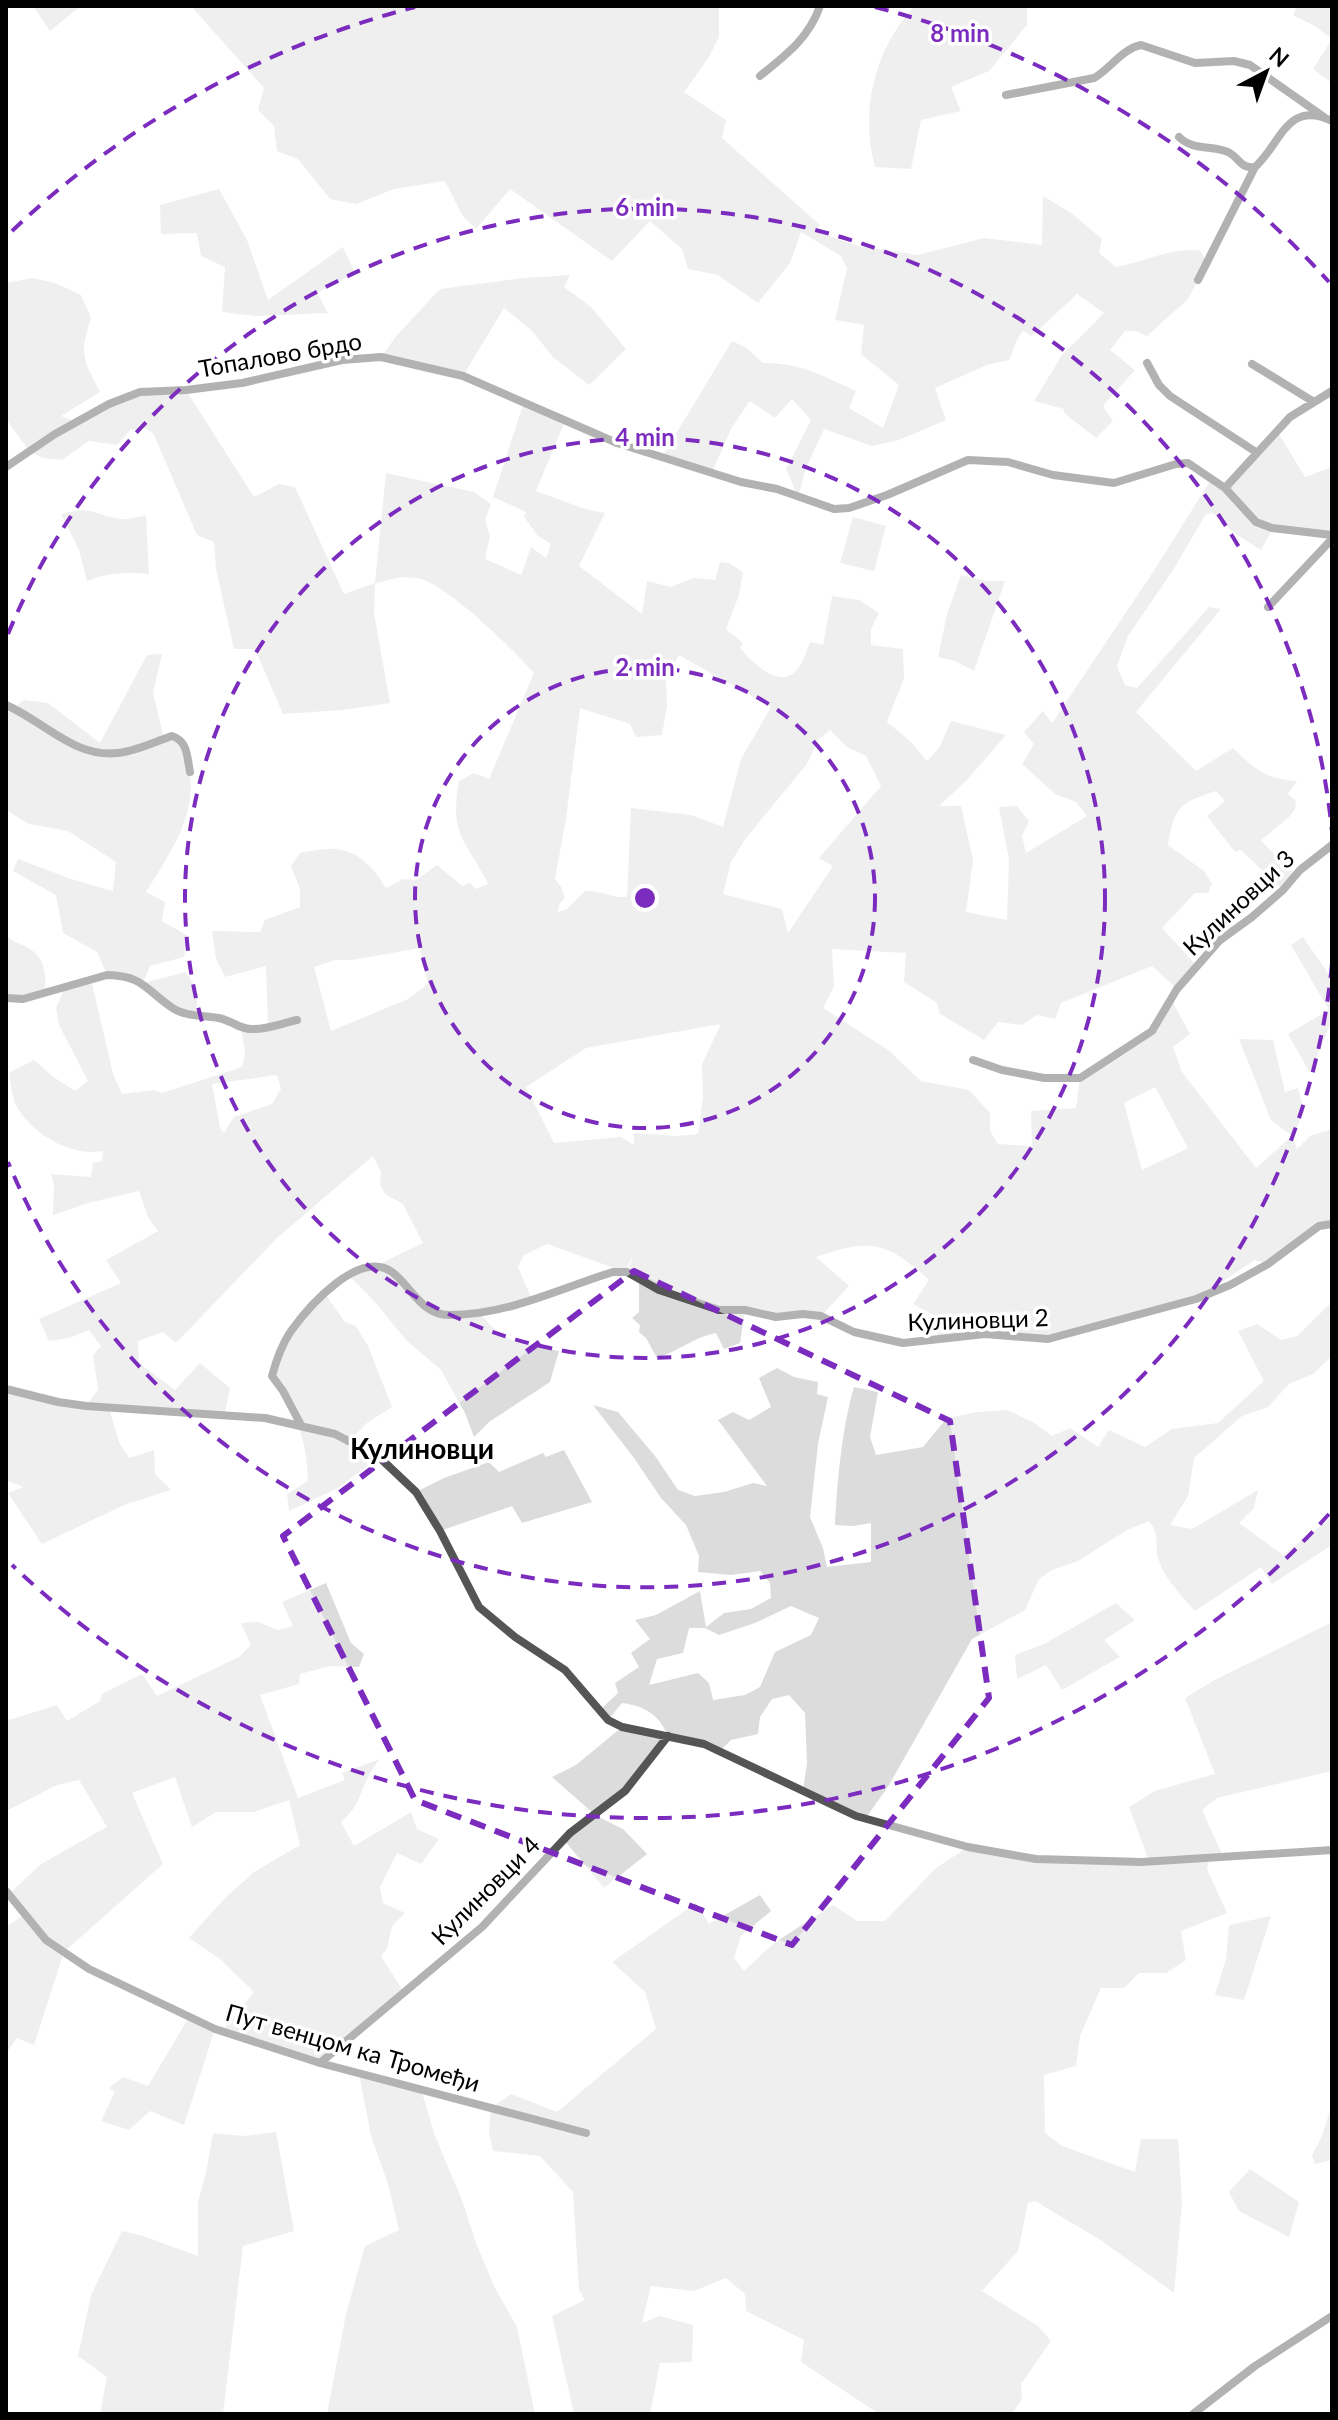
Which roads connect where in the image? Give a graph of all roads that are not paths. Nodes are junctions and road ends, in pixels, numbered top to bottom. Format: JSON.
{"nodes":[{"id":1,"x":820,"y":6,"type":"edge"},
{"id":2,"x":760,"y":76,"type":"dead end"},
{"id":3,"x":1006,"y":95,"type":"dead end"},
{"id":4,"x":1328,"y":119,"type":"edge"},
{"id":5,"x":1179,"y":137,"type":"dead end"},
{"id":6,"x":1255,"y":167,"type":"junction"},
{"id":7,"x":1198,"y":280,"type":"dead end"},
{"id":8,"x":1147,"y":363,"type":"dead end"},
{"id":9,"x":1252,"y":364,"type":"dead end"},
{"id":10,"x":1332,"y":391,"type":"edge"},
{"id":11,"x":1314,"y":402,"type":"junction"},
{"id":12,"x":1256,"y":452,"type":"junction"},
{"id":13,"x":6,"y":467,"type":"edge"},
{"id":14,"x":1225,"y":488,"type":"junction"},
{"id":15,"x":1332,"y":537,"type":"edge"},
{"id":16,"x":1268,"y":607,"type":"dead end"},
{"id":17,"x":6,"y":705,"type":"edge"},
{"id":18,"x":190,"y":772,"type":"dead end"},
{"id":19,"x":1332,"y":845,"type":"edge"},
{"id":20,"x":6,"y":998,"type":"edge"},
{"id":21,"x":297,"y":1020,"type":"dead end"},
{"id":22,"x":973,"y":1060,"type":"dead end"},
{"id":23,"x":1332,"y":1224,"type":"edge"},
{"id":24,"x":6,"y":1389,"type":"edge"},
{"id":25,"x":301,"y":1425,"type":"junction"},
{"id":26,"x":668,"y":1736,"type":"junction"},
{"id":27,"x":1332,"y":1850,"type":"edge"},
{"id":28,"x":6,"y":1891,"type":"edge"},
{"id":29,"x":320,"y":2063,"type":"junction"},
{"id":30,"x":586,"y":2133,"type":"dead end"},
{"id":31,"x":1332,"y":2316,"type":"edge"},
{"id":32,"x":1193,"y":2414,"type":"edge"}],
"edges":[{"from":1,"to":2,"type":"street"},
{"from":3,"to":4,"type":"street"},
{"from":4,"to":6,"type":"street"},
{"from":5,"to":6,"type":"street"},
{"from":6,"to":7,"type":"street"},
{"from":8,"to":12,"type":"street"},
{"from":9,"to":11,"type":"street"},
{"from":10,"to":11,"type":"street"},
{"from":11,"to":12,"type":"street"},
{"from":12,"to":14,"type":"street"},
{"from":13,"to":14,"type":"street","name":"Топалово брдо"},
{"from":14,"to":15,"type":"street","name":"Топалово брдо"},
{"from":15,"to":16,"type":"street"},
{"from":17,"to":18,"type":"street"},
{"from":19,"to":22,"type":"street","name":"Кулиновци 3"},
{"from":20,"to":21,"type":"street"},
{"from":23,"to":25,"type":"street","name":"Кулиновци 2"},
{"from":24,"to":25,"type":"street"},
{"from":25,"to":26,"type":"street"},
{"from":26,"to":27,"type":"street"},
{"from":26,"to":29,"type":"street","name":"Кулиновци 4"},
{"from":28,"to":29,"type":"street","name":"Пут венцом ка Тромеђи"},
{"from":29,"to":30,"type":"street","name":"Пут венцом ка Тромеђи"},
{"from":31,"to":32,"type":"street"}]}
